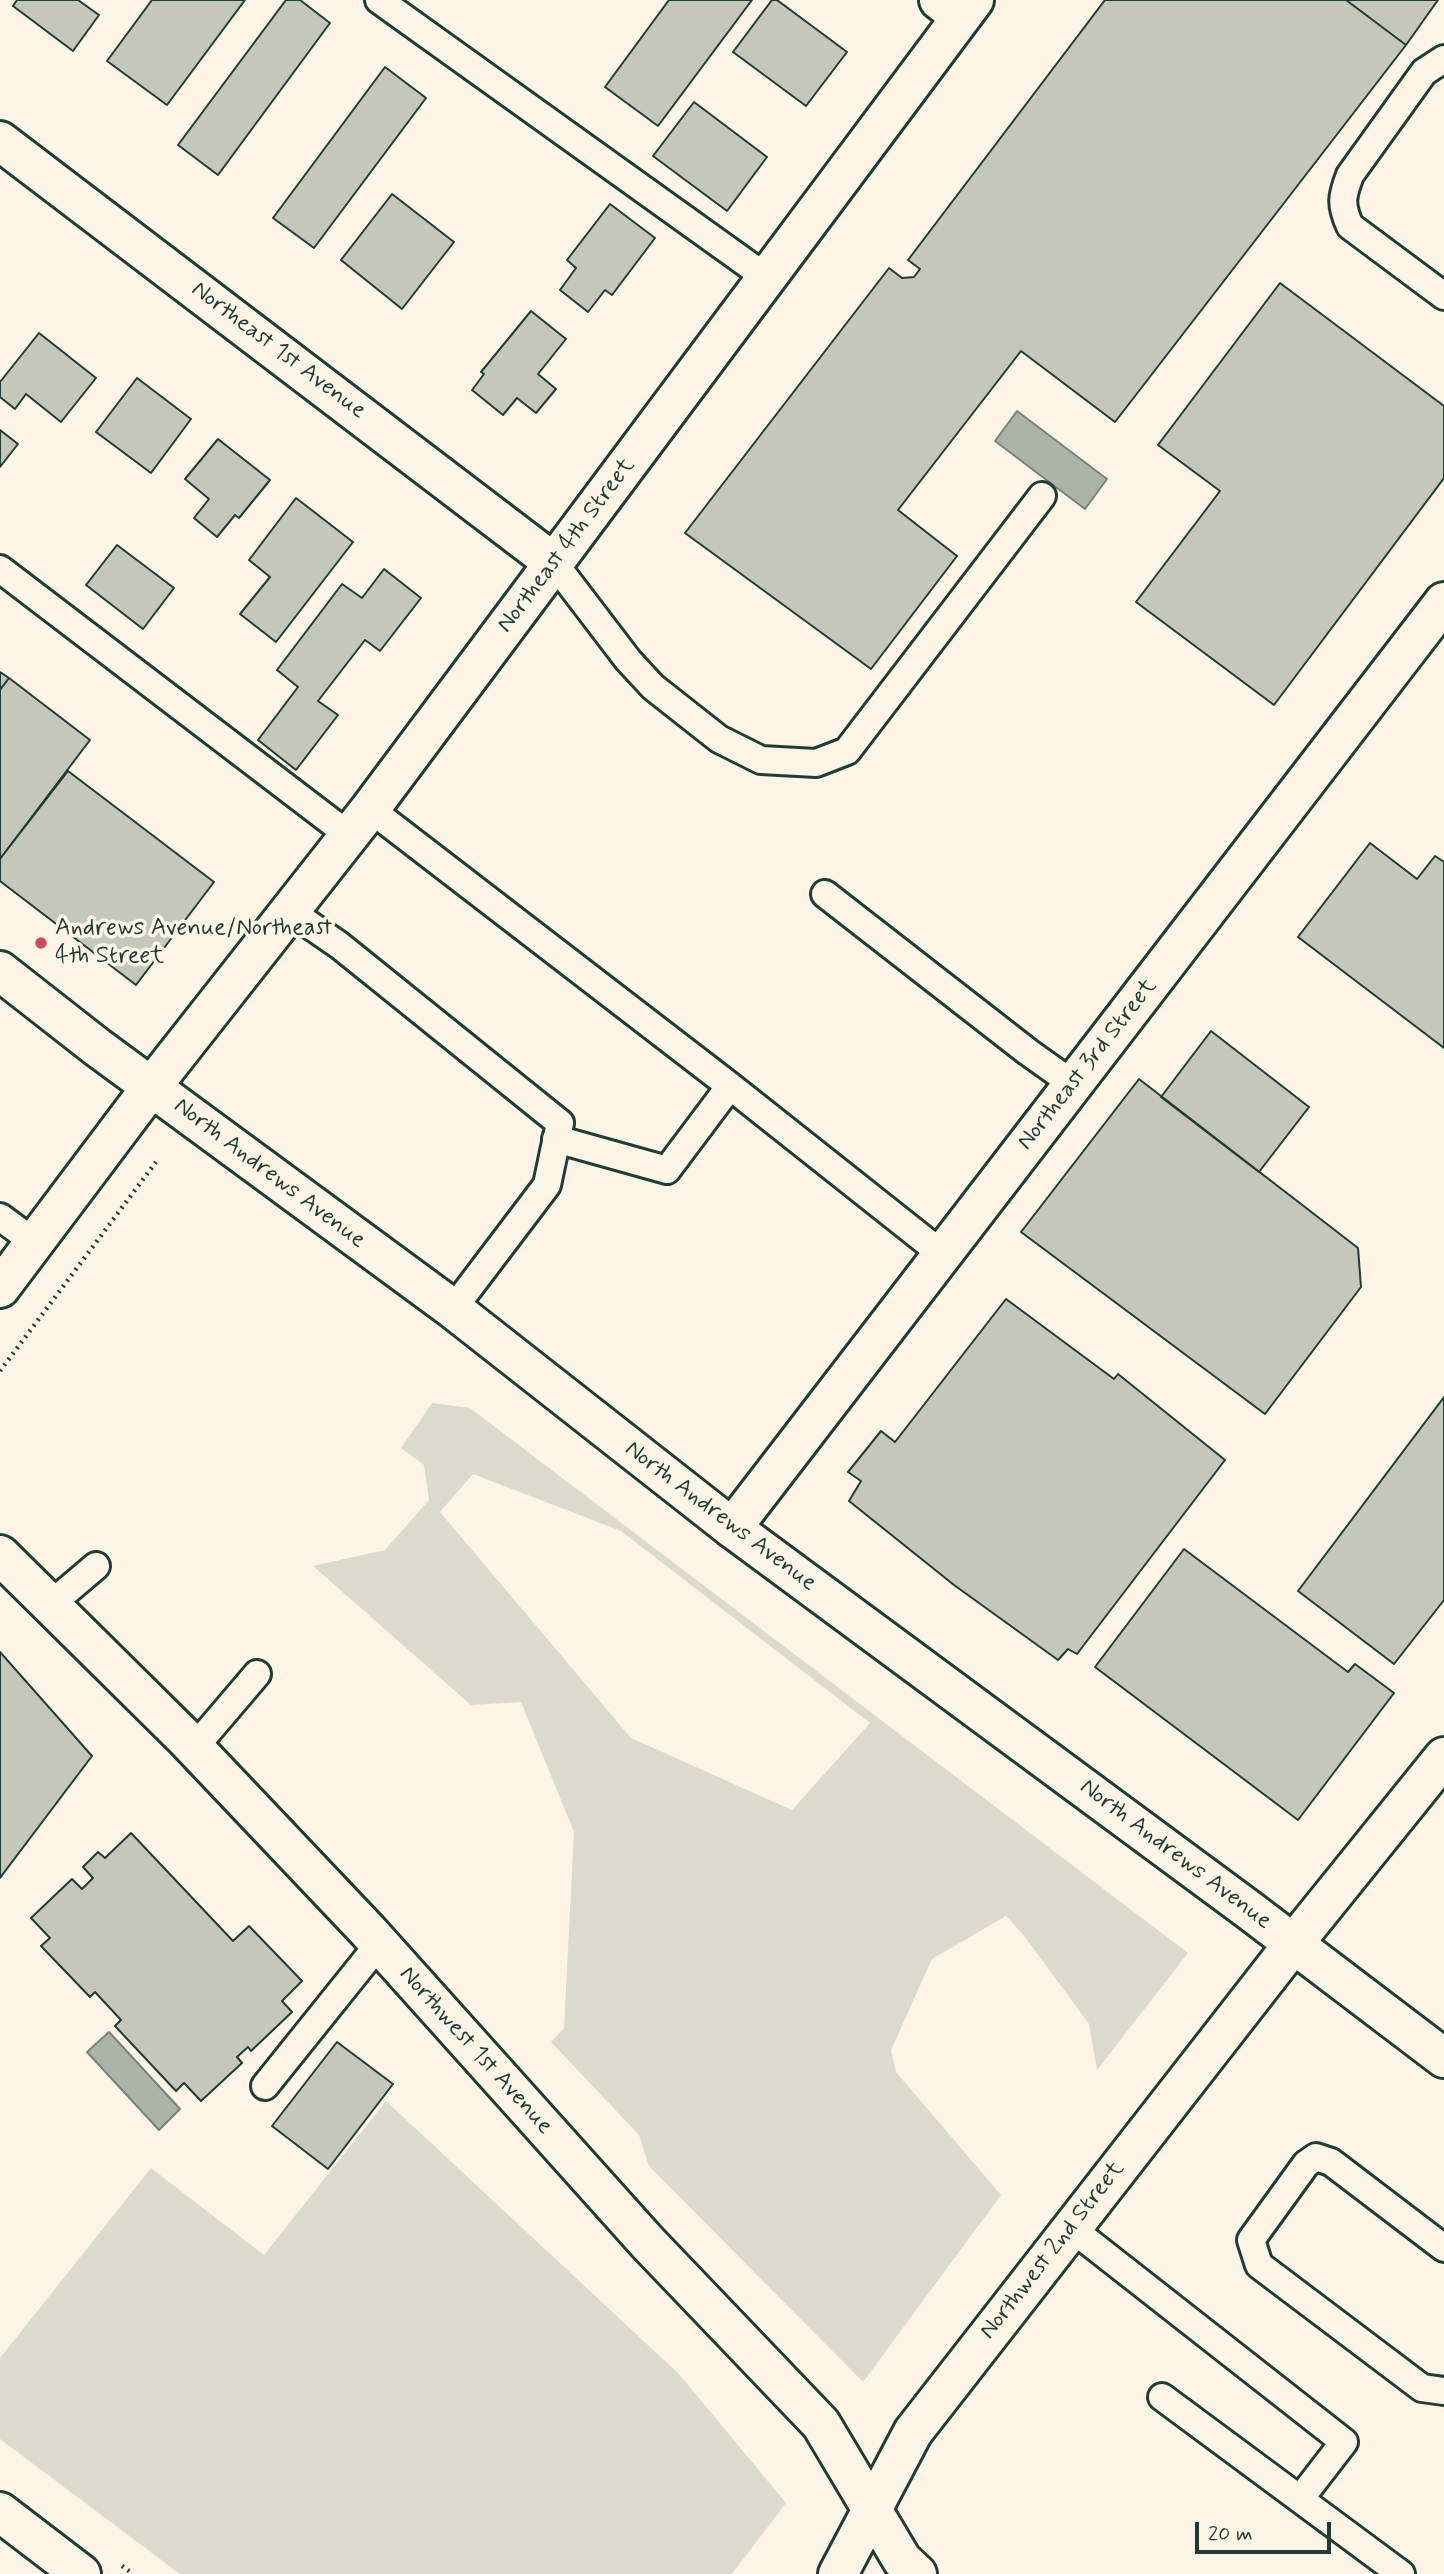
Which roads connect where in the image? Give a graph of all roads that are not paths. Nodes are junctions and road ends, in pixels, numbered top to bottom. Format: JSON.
{"nodes":[{"id":1,"x":379,"y":0,"type":"edge"},
{"id":2,"x":958,"y":6,"type":"edge"},
{"id":3,"x":1444,"y":59,"type":"edge"},
{"id":4,"x":0,"y":141,"type":"edge"},
{"id":5,"x":767,"y":278,"type":"junction"},
{"id":6,"x":1444,"y":296,"type":"edge"},
{"id":7,"x":1042,"y":496,"type":"dead end"},
{"id":8,"x":554,"y":563,"type":"junction"},
{"id":9,"x":0,"y":569,"type":"edge"},
{"id":10,"x":1444,"y":602,"type":"edge"},
{"id":11,"x":360,"y":822,"type":"junction"},
{"id":12,"x":825,"y":894,"type":"dead end"},
{"id":13,"x":291,"y":912,"type":"junction"},
{"id":14,"x":0,"y":971,"type":"edge"},
{"id":15,"x":1073,"y":1084,"type":"junction"},
{"id":16,"x":152,"y":1086,"type":"junction"},
{"id":17,"x":730,"y":1086,"type":"junction"},
{"id":18,"x":556,"y":1139,"type":"junction"},
{"id":19,"x":0,"y":1217,"type":"edge"},
{"id":20,"x":34,"y":1242,"type":"junction"},
{"id":21,"x":943,"y":1254,"type":"junction"},
{"id":22,"x":0,"y":1288,"type":"edge"},
{"id":23,"x":453,"y":1309,"type":"junction"},
{"id":24,"x":732,"y":1528,"type":"junction"},
{"id":25,"x":0,"y":1555,"type":"edge"},
{"id":26,"x":96,"y":1566,"type":"dead end"},
{"id":27,"x":50,"y":1605,"type":"junction"},
{"id":28,"x":257,"y":1674,"type":"dead end"},
{"id":29,"x":194,"y":1748,"type":"junction"},
{"id":30,"x":1444,"y":1757,"type":"edge"},
{"id":31,"x":1294,"y":1943,"type":"junction"},
{"id":32,"x":379,"y":1944,"type":"junction"},
{"id":33,"x":1444,"y":2058,"type":"edge"},
{"id":34,"x":265,"y":2086,"type":"dead end"},
{"id":35,"x":1071,"y":2228,"type":"junction"},
{"id":36,"x":1444,"y":2248,"type":"edge"},
{"id":37,"x":1444,"y":2391,"type":"edge"},
{"id":38,"x":1162,"y":2397,"type":"dead end"},
{"id":39,"x":1300,"y":2499,"type":"junction"},
{"id":40,"x":871,"y":2508,"type":"junction"},
{"id":41,"x":0,"y":2512,"type":"edge"},
{"id":42,"x":1387,"y":2570,"type":"edge"},
{"id":43,"x":81,"y":2574,"type":"edge"},
{"id":44,"x":838,"y":2574,"type":"edge"},
{"id":45,"x":917,"y":2574,"type":"edge"}],
"edges":[{"from":1,"to":5,"type":"lane"},
{"from":2,"to":5,"type":"street","name":"Northeast 4th Street"},
{"from":3,"to":6,"type":"lane"},
{"from":4,"to":8,"type":"street","name":"Northeast 1st Avenue"},
{"from":5,"to":8,"type":"street","name":"Northeast 4th Street"},
{"from":7,"to":8,"type":"lane"},
{"from":8,"to":11,"type":"street","name":"Northeast 4th Street"},
{"from":9,"to":11,"type":"lane"},
{"from":10,"to":15,"type":"street","name":"Northeast 3rd Street"},
{"from":11,"to":13,"type":"street","name":"Northeast 4th Street"},
{"from":11,"to":17,"type":"lane"},
{"from":12,"to":15,"type":"lane"},
{"from":13,"to":16,"type":"street","name":"Northeast 4th Street"},
{"from":13,"to":18,"type":"lane"},
{"from":14,"to":16,"type":"street","name":"North Andrews Avenue"},
{"from":15,"to":21,"type":"street","name":"Northeast 3rd Street"},
{"from":16,"to":20,"type":"street","name":"Northeast 4th Street"},
{"from":16,"to":23,"type":"street","name":"North Andrews Avenue"},
{"from":17,"to":18,"type":"lane"},
{"from":17,"to":21,"type":"lane"},
{"from":18,"to":23,"type":"lane"},
{"from":19,"to":20,"type":"lane"},
{"from":20,"to":22,"type":"street","name":"Northeast 4th Street"},
{"from":21,"to":24,"type":"street","name":"Northeast 3rd Street"},
{"from":23,"to":24,"type":"street","name":"North Andrews Avenue"},
{"from":24,"to":31,"type":"street","name":"North Andrews Avenue"},
{"from":25,"to":27,"type":"street","name":"Northwest 1st Avenue"},
{"from":26,"to":27,"type":"lane"},
{"from":27,"to":29,"type":"street","name":"Northwest 1st Avenue"},
{"from":28,"to":29,"type":"lane"},
{"from":29,"to":32,"type":"street","name":"Northwest 1st Avenue"},
{"from":30,"to":31,"type":"street","name":"Northwest 2nd Street"},
{"from":31,"to":33,"type":"street","name":"North Andrews Avenue"},
{"from":31,"to":35,"type":"street","name":"Northwest 2nd Street"},
{"from":32,"to":34,"type":"lane"},
{"from":32,"to":40,"type":"street","name":"Northwest 1st Avenue"},
{"from":35,"to":39,"type":"lane"},
{"from":35,"to":40,"type":"street","name":"Northwest 2nd Street"},
{"from":36,"to":37,"type":"lane"},
{"from":38,"to":39,"type":"lane"},
{"from":39,"to":42,"type":"lane"},
{"from":40,"to":44,"type":"street","name":"Northwest 2nd Street"},
{"from":40,"to":45,"type":"street","name":"Northwest 1st Avenue"},
{"from":41,"to":43,"type":"street"}]}
